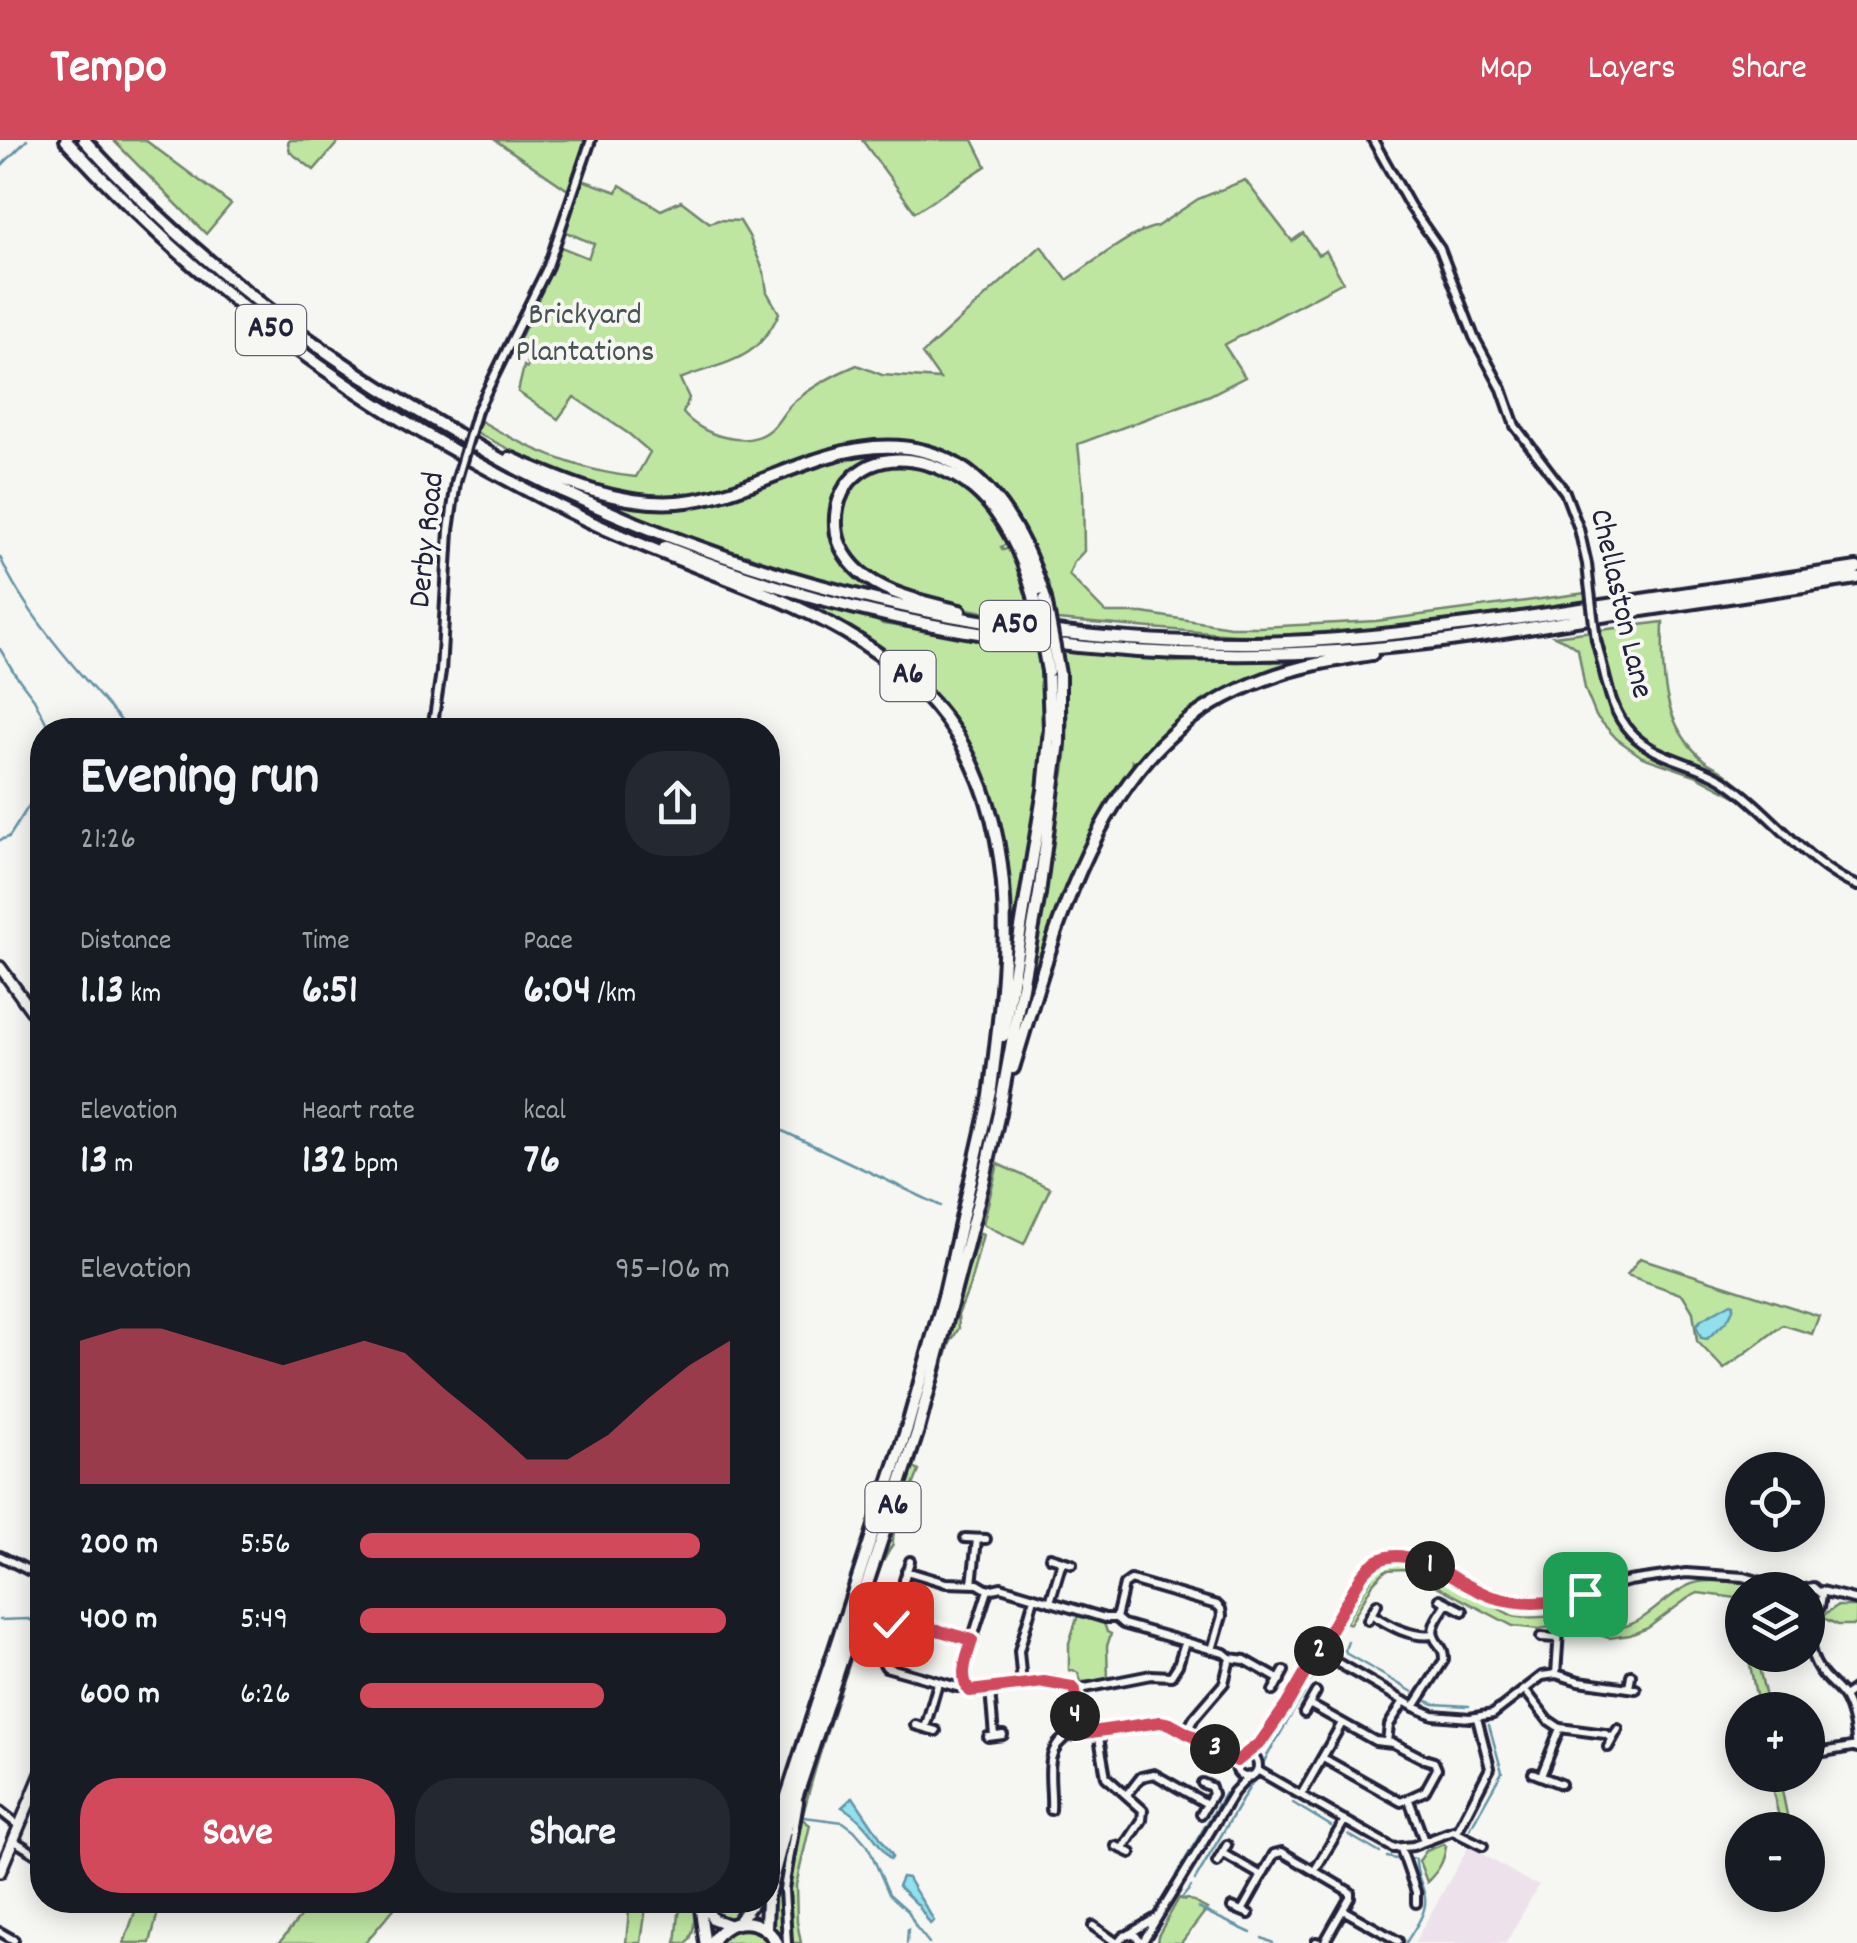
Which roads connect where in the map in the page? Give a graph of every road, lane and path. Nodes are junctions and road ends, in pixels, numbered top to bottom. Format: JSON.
{"nodes":[{"id":1,"x":66,"y":140,"type":"edge"},
{"id":2,"x":84,"y":140,"type":"edge"},
{"id":3,"x":591,"y":140,"type":"edge"},
{"id":4,"x":1373,"y":140,"type":"edge"},
{"id":5,"x":476,"y":445,"type":"junction"},
{"id":6,"x":508,"y":479,"type":"junction"},
{"id":7,"x":1857,"y":568,"type":"edge"},
{"id":8,"x":1857,"y":578,"type":"edge"},
{"id":9,"x":1039,"y":597,"type":"junction"},
{"id":10,"x":1034,"y":629,"type":"junction"},
{"id":11,"x":1407,"y":646,"type":"junction"},
{"id":12,"x":1054,"y":672,"type":"junction"},
{"id":13,"x":434,"y":718,"type":"edge"},
{"id":14,"x":1857,"y":886,"type":"edge"},
{"id":15,"x":0,"y":967,"type":"edge"},
{"id":16,"x":30,"y":1008,"type":"edge"},
{"id":17,"x":990,"y":1096,"type":"junction"},
{"id":18,"x":999,"y":1113,"type":"junction"},
{"id":19,"x":966,"y":1538,"type":"dead end"},
{"id":20,"x":977,"y":1539,"type":"junction"},
{"id":21,"x":986,"y":1539,"type":"dead end"},
{"id":22,"x":0,"y":1556,"type":"edge"},
{"id":23,"x":1050,"y":1557,"type":"dead end"},
{"id":24,"x":910,"y":1561,"type":"dead end"},
{"id":25,"x":1062,"y":1562,"type":"junction"},
{"id":26,"x":1072,"y":1564,"type":"dead end"},
{"id":27,"x":30,"y":1570,"type":"edge"},
{"id":28,"x":906,"y":1571,"type":"junction"},
{"id":29,"x":1725,"y":1575,"type":"edge"},
{"id":30,"x":904,"y":1580,"type":"dead end"},
{"id":31,"x":972,"y":1584,"type":"junction"},
{"id":32,"x":988,"y":1590,"type":"junction"},
{"id":33,"x":1825,"y":1591,"type":"edge"},
{"id":34,"x":1034,"y":1598,"type":"junction"},
{"id":35,"x":1853,"y":1600,"type":"edge"},
{"id":36,"x":1050,"y":1602,"type":"junction"},
{"id":37,"x":1376,"y":1604,"type":"dead end"},
{"id":38,"x":1825,"y":1605,"type":"edge"},
{"id":39,"x":1463,"y":1611,"type":"dead end"},
{"id":40,"x":1116,"y":1618,"type":"junction"},
{"id":41,"x":1434,"y":1634,"type":"junction"},
{"id":42,"x":1541,"y":1637,"type":"dead end"},
{"id":43,"x":972,"y":1640,"type":"junction"},
{"id":44,"x":1185,"y":1642,"type":"junction"},
{"id":45,"x":1212,"y":1650,"type":"junction"},
{"id":46,"x":1319,"y":1652,"type":"junction"},
{"id":47,"x":1230,"y":1658,"type":"junction"},
{"id":48,"x":1284,"y":1671,"type":"dead end"},
{"id":49,"x":1822,"y":1672,"type":"edge"},
{"id":50,"x":1556,"y":1674,"type":"junction"},
{"id":51,"x":1632,"y":1675,"type":"dead end"},
{"id":52,"x":1280,"y":1680,"type":"junction"},
{"id":53,"x":938,"y":1682,"type":"junction"},
{"id":54,"x":1022,"y":1684,"type":"junction"},
{"id":55,"x":966,"y":1686,"type":"junction"},
{"id":56,"x":1857,"y":1688,"type":"edge"},
{"id":57,"x":990,"y":1690,"type":"junction"},
{"id":58,"x":1075,"y":1690,"type":"junction"},
{"id":59,"x":1274,"y":1690,"type":"dead end"},
{"id":60,"x":1525,"y":1690,"type":"junction"},
{"id":61,"x":1316,"y":1692,"type":"dead end"},
{"id":62,"x":1844,"y":1697,"type":"junction"},
{"id":63,"x":1404,"y":1702,"type":"junction"},
{"id":64,"x":1310,"y":1704,"type":"junction"},
{"id":65,"x":1414,"y":1708,"type":"junction"},
{"id":66,"x":1304,"y":1713,"type":"dead end"},
{"id":67,"x":1478,"y":1718,"type":"junction"},
{"id":68,"x":1342,"y":1723,"type":"junction"},
{"id":69,"x":915,"y":1725,"type":"dead end"},
{"id":70,"x":926,"y":1728,"type":"junction"},
{"id":71,"x":1560,"y":1728,"type":"junction"},
{"id":72,"x":1618,"y":1729,"type":"dead end"},
{"id":73,"x":936,"y":1731,"type":"dead end"},
{"id":74,"x":1098,"y":1732,"type":"junction"},
{"id":75,"x":1186,"y":1732,"type":"junction"},
{"id":76,"x":1078,"y":1734,"type":"junction"},
{"id":77,"x":995,"y":1736,"type":"dead end"},
{"id":78,"x":1612,"y":1738,"type":"junction"},
{"id":79,"x":1261,"y":1742,"type":"junction"},
{"id":80,"x":1387,"y":1742,"type":"junction"},
{"id":81,"x":1608,"y":1747,"type":"dead end"},
{"id":82,"x":1857,"y":1747,"type":"edge"},
{"id":83,"x":1825,"y":1752,"type":"edge"},
{"id":84,"x":1247,"y":1755,"type":"junction"},
{"id":85,"x":1323,"y":1758,"type":"junction"},
{"id":86,"x":1237,"y":1761,"type":"junction"},
{"id":87,"x":1257,"y":1766,"type":"junction"},
{"id":88,"x":1238,"y":1771,"type":"junction"},
{"id":89,"x":802,"y":1776,"type":"junction"},
{"id":90,"x":1250,"y":1776,"type":"junction"},
{"id":91,"x":1202,"y":1783,"type":"dead end"},
{"id":92,"x":1562,"y":1784,"type":"dead end"},
{"id":93,"x":1234,"y":1792,"type":"junction"},
{"id":94,"x":1127,"y":1795,"type":"junction"},
{"id":95,"x":1301,"y":1795,"type":"junction"},
{"id":96,"x":30,"y":1800,"type":"edge"},
{"id":97,"x":1409,"y":1800,"type":"junction"},
{"id":98,"x":1209,"y":1801,"type":"junction"},
{"id":99,"x":1051,"y":1810,"type":"dead end"},
{"id":100,"x":0,"y":1811,"type":"edge"},
{"id":101,"x":1202,"y":1814,"type":"dead end"},
{"id":102,"x":780,"y":1817,"type":"edge"},
{"id":103,"x":1345,"y":1820,"type":"junction"},
{"id":104,"x":19,"y":1826,"type":"junction"},
{"id":105,"x":1457,"y":1832,"type":"junction"},
{"id":106,"x":13,"y":1840,"type":"junction"},
{"id":107,"x":1424,"y":1841,"type":"junction"},
{"id":108,"x":1483,"y":1846,"type":"dead end"},
{"id":109,"x":780,"y":1847,"type":"edge"},
{"id":110,"x":1124,"y":1849,"type":"dead end"},
{"id":111,"x":1401,"y":1849,"type":"junction"},
{"id":112,"x":30,"y":1851,"type":"edge"},
{"id":113,"x":1217,"y":1862,"type":"dead end"},
{"id":114,"x":1315,"y":1870,"type":"junction"},
{"id":115,"x":0,"y":1872,"type":"edge"},
{"id":116,"x":1262,"y":1876,"type":"junction"},
{"id":117,"x":1416,"y":1903,"type":"dead end"},
{"id":118,"x":1232,"y":1907,"type":"dead end"},
{"id":119,"x":1343,"y":1910,"type":"junction"},
{"id":120,"x":702,"y":1913,"type":"edge"},
{"id":121,"x":709,"y":1913,"type":"edge"},
{"id":122,"x":748,"y":1913,"type":"edge"},
{"id":123,"x":767,"y":1913,"type":"edge"},
{"id":124,"x":1160,"y":1914,"type":"junction"},
{"id":125,"x":734,"y":1924,"type":"junction"},
{"id":126,"x":1093,"y":1926,"type":"dead end"},
{"id":127,"x":766,"y":1929,"type":"junction"},
{"id":128,"x":1402,"y":1932,"type":"dead end"},
{"id":129,"x":2,"y":1933,"type":"edge"},
{"id":130,"x":1122,"y":1939,"type":"edge"},
{"id":131,"x":14,"y":1940,"type":"dead end"},
{"id":132,"x":1397,"y":1942,"type":"edge"},
{"id":133,"x":0,"y":1943,"type":"edge"},
{"id":134,"x":708,"y":1943,"type":"edge"},
{"id":135,"x":777,"y":1943,"type":"edge"},
{"id":136,"x":787,"y":1943,"type":"edge"},
{"id":137,"x":1142,"y":1943,"type":"edge"},
{"id":138,"x":1320,"y":1943,"type":"edge"}],
"edges":[{"from":1,"to":6,"type":"highway","number":"A50"},
{"from":2,"to":5,"type":"highway","number":"A50"},
{"from":3,"to":13,"type":"street","name":"Derby Road","bridge":true},
{"from":4,"to":14,"type":"street","name":"Chellaston Lane","bridge":true},
{"from":5,"to":9,"type":"highway","number":"A6"},
{"from":5,"to":10,"type":"highway","number":"A50"},
{"from":6,"to":11,"type":"highway","number":"A50"},
{"from":6,"to":17,"type":"highway","number":"A6"},
{"from":7,"to":10,"type":"highway","number":"A50"},
{"from":8,"to":11,"type":"highway","number":"A50"},
{"from":9,"to":10,"type":"highway"},
{"from":9,"to":12,"type":"highway","number":"A6","bridge":true},
{"from":11,"to":18,"type":"highway"},
{"from":12,"to":17,"type":"highway"},
{"from":12,"to":18,"type":"highway","number":"A6"},
{"from":15,"to":16,"type":"main road"},
{"from":17,"to":102,"type":"highway","number":"A6"},
{"from":18,"to":89,"type":"highway","number":"A6"},
{"from":19,"to":20,"type":"street"},
{"from":20,"to":21,"type":"street"},
{"from":20,"to":31,"type":"street"},
{"from":22,"to":27,"type":"street"},
{"from":23,"to":25,"type":"street"},
{"from":24,"to":28,"type":"street"},
{"from":25,"to":26,"type":"street"},
{"from":25,"to":36,"type":"street"},
{"from":28,"to":30,"type":"street"},
{"from":28,"to":31,"type":"street"},
{"from":29,"to":46,"type":"street"},
{"from":31,"to":32,"type":"street"},
{"from":32,"to":34,"type":"street"},
{"from":32,"to":43,"type":"street"},
{"from":33,"to":35,"type":"street"},
{"from":34,"to":36,"type":"street"},
{"from":34,"to":54,"type":"street"},
{"from":35,"to":38,"type":"street"},
{"from":36,"to":40,"type":"street"},
{"from":37,"to":41,"type":"street"},
{"from":39,"to":41,"type":"street"},
{"from":40,"to":44,"type":"street"},
{"from":40,"to":45,"type":"street"},
{"from":41,"to":65,"type":"street"},
{"from":42,"to":50,"type":"street"},
{"from":43,"to":53,"type":"street"},
{"from":43,"to":55,"type":"street"},
{"from":44,"to":45,"type":"street"},
{"from":44,"to":58,"type":"street"},
{"from":45,"to":47,"type":"street"},
{"from":46,"to":63,"type":"street"},
{"from":46,"to":79,"type":"street"},
{"from":47,"to":52,"type":"street"},
{"from":47,"to":75,"type":"street"},
{"from":48,"to":52,"type":"street"},
{"from":49,"to":62,"type":"street"},
{"from":50,"to":51,"type":"street"},
{"from":50,"to":60,"type":"street"},
{"from":52,"to":59,"type":"street"},
{"from":53,"to":55,"type":"street"},
{"from":53,"to":70,"type":"street"},
{"from":54,"to":57,"type":"street"},
{"from":54,"to":58,"type":"street"},
{"from":55,"to":57,"type":"street"},
{"from":56,"to":62,"type":"street"},
{"from":57,"to":77,"type":"street"},
{"from":58,"to":76,"type":"street"},
{"from":60,"to":67,"type":"street"},
{"from":60,"to":71,"type":"street"},
{"from":61,"to":64,"type":"street"},
{"from":62,"to":82,"type":"street"},
{"from":63,"to":65,"type":"street"},
{"from":63,"to":80,"type":"street"},
{"from":64,"to":66,"type":"street"},
{"from":64,"to":68,"type":"street"},
{"from":65,"to":67,"type":"street"},
{"from":67,"to":105,"type":"street"},
{"from":68,"to":80,"type":"street"},
{"from":68,"to":85,"type":"street"},
{"from":69,"to":70,"type":"street"},
{"from":70,"to":73,"type":"street"},
{"from":71,"to":78,"type":"street"},
{"from":71,"to":92,"type":"street"},
{"from":72,"to":78,"type":"street"},
{"from":74,"to":75,"type":"street"},
{"from":74,"to":76,"type":"street"},
{"from":74,"to":94,"type":"street"},
{"from":75,"to":86,"type":"street"},
{"from":76,"to":99,"type":"street"},
{"from":78,"to":81,"type":"street"},
{"from":79,"to":84,"type":"street"},
{"from":79,"to":87,"type":"street"},
{"from":80,"to":97,"type":"street"},
{"from":82,"to":83,"type":"street"},
{"from":84,"to":86,"type":"street"},
{"from":84,"to":87,"type":"street"},
{"from":85,"to":95,"type":"street"},
{"from":85,"to":97,"type":"street"},
{"from":86,"to":88,"type":"street"},
{"from":87,"to":90,"type":"street"},
{"from":87,"to":95,"type":"street"},
{"from":88,"to":90,"type":"street"},
{"from":88,"to":93,"type":"street"},
{"from":89,"to":109,"type":"highway","number":"A6"},
{"from":89,"to":136,"type":"street"},
{"from":90,"to":93,"type":"street"},
{"from":91,"to":98,"type":"street"},
{"from":93,"to":124,"type":"street"},
{"from":94,"to":98,"type":"street"},
{"from":94,"to":110,"type":"street"},
{"from":95,"to":103,"type":"street"},
{"from":96,"to":104,"type":"main road"},
{"from":97,"to":107,"type":"street"},
{"from":98,"to":101,"type":"street"},
{"from":100,"to":104,"type":"street"},
{"from":103,"to":111,"type":"street"},
{"from":103,"to":114,"type":"street"},
{"from":104,"to":106,"type":"main road"},
{"from":105,"to":107,"type":"street"},
{"from":105,"to":108,"type":"street"},
{"from":106,"to":112,"type":"street"},
{"from":106,"to":115,"type":"main road"},
{"from":107,"to":111,"type":"street"},
{"from":111,"to":117,"type":"street"},
{"from":113,"to":116,"type":"street"},
{"from":114,"to":116,"type":"street"},
{"from":114,"to":119,"type":"street"},
{"from":116,"to":118,"type":"street"},
{"from":119,"to":132,"type":"street"},
{"from":119,"to":138,"type":"street"},
{"from":120,"to":134,"type":"main road"},
{"from":121,"to":125,"type":"main road"},
{"from":122,"to":125,"type":"highway"},
{"from":123,"to":127,"type":"highway","number":"A6"},
{"from":124,"to":130,"type":"street"},
{"from":124,"to":137,"type":"street"},
{"from":125,"to":127,"type":"highway"},
{"from":125,"to":134,"type":"highway"},
{"from":126,"to":130,"type":"street"},
{"from":127,"to":135,"type":"highway"},
{"from":128,"to":132,"type":"street"},
{"from":129,"to":131,"type":"street"},
{"from":129,"to":133,"type":"street"},
{"from":130,"to":137,"type":"street"}]}
